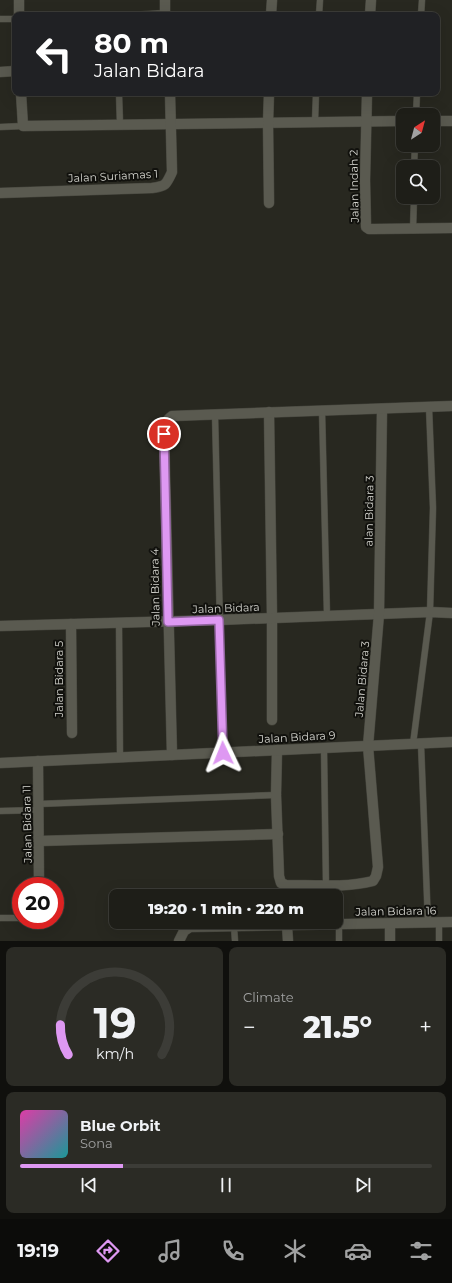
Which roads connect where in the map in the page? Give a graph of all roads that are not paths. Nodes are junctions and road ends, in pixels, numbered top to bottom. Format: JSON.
{"nodes":[{"id":1,"x":19,"y":0,"type":"edge"},
{"id":2,"x":165,"y":0,"type":"edge"},
{"id":3,"x":272,"y":0,"type":"edge"},
{"id":4,"x":320,"y":0,"type":"edge"},
{"id":5,"x":371,"y":0,"type":"edge"},
{"id":6,"x":422,"y":0,"type":"edge"},
{"id":7,"x":19,"y":12,"type":"edge"},
{"id":8,"x":165,"y":12,"type":"edge"},
{"id":9,"x":271,"y":12,"type":"edge"},
{"id":10,"x":319,"y":12,"type":"edge"},
{"id":11,"x":370,"y":12,"type":"edge"},
{"id":12,"x":421,"y":12,"type":"edge"},
{"id":13,"x":0,"y":19,"type":"edge"},
{"id":14,"x":12,"y":19,"type":"edge"},
{"id":15,"x":12,"y":71,"type":"edge"},
{"id":16,"x":0,"y":72,"type":"edge"},
{"id":17,"x":22,"y":96,"type":"edge"},
{"id":18,"x":118,"y":96,"type":"edge"},
{"id":19,"x":170,"y":96,"type":"edge"},
{"id":20,"x":269,"y":96,"type":"edge"},
{"id":21,"x":316,"y":96,"type":"edge"},
{"id":22,"x":367,"y":96,"type":"edge"},
{"id":23,"x":417,"y":96,"type":"edge"},
{"id":24,"x":416,"y":108,"type":"edge"},
{"id":25,"x":452,"y":120,"type":"edge"},
{"id":26,"x":396,"y":121,"type":"edge"},
{"id":27,"x":440,"y":121,"type":"edge"},
{"id":28,"x":315,"y":122,"type":"junction"},
{"id":29,"x":366,"y":122,"type":"junction"},
{"id":30,"x":268,"y":123,"type":"junction"},
{"id":31,"x":120,"y":124,"type":"junction"},
{"id":32,"x":171,"y":124,"type":"junction"},
{"id":33,"x":23,"y":126,"type":"junction"},
{"id":34,"x":0,"y":127,"type":"edge"},
{"id":35,"x":0,"y":193,"type":"edge"},
{"id":36,"x":269,"y":203,"type":"dead end"},
{"id":37,"x":414,"y":204,"type":"edge"},
{"id":38,"x":452,"y":228,"type":"edge"},
{"id":39,"x":413,"y":230,"type":"junction"},
{"id":40,"x":452,"y":406,"type":"edge"},
{"id":41,"x":429,"y":407,"type":"junction"},
{"id":42,"x":382,"y":408,"type":"junction"},
{"id":43,"x":322,"y":410,"type":"junction"},
{"id":44,"x":269,"y":412,"type":"junction"},
{"id":45,"x":215,"y":414,"type":"junction"},
{"id":46,"x":430,"y":612,"type":"junction"},
{"id":47,"x":452,"y":613,"type":"edge"},
{"id":48,"x":379,"y":614,"type":"junction"},
{"id":49,"x":327,"y":616,"type":"junction"},
{"id":50,"x":272,"y":618,"type":"junction"},
{"id":51,"x":219,"y":620,"type":"junction"},
{"id":52,"x":168,"y":622,"type":"junction"},
{"id":53,"x":119,"y":623,"type":"junction"},
{"id":54,"x":71,"y":624,"type":"junction"},
{"id":55,"x":0,"y":626,"type":"edge"},
{"id":56,"x":272,"y":720,"type":"dead end"},
{"id":57,"x":72,"y":733,"type":"dead end"},
{"id":58,"x":452,"y":742,"type":"edge"},
{"id":59,"x":417,"y":744,"type":"junction"},
{"id":60,"x":368,"y":746,"type":"junction"},
{"id":61,"x":324,"y":748,"type":"junction"},
{"id":62,"x":277,"y":750,"type":"junction"},
{"id":63,"x":223,"y":753,"type":"junction"},
{"id":64,"x":172,"y":755,"type":"junction"},
{"id":65,"x":120,"y":757,"type":"junction"},
{"id":66,"x":38,"y":761,"type":"junction"},
{"id":67,"x":0,"y":763,"type":"edge"},
{"id":68,"x":276,"y":795,"type":"junction"},
{"id":69,"x":38,"y":807,"type":"junction"},
{"id":70,"x":0,"y":811,"type":"edge"},
{"id":71,"x":278,"y":834,"type":"junction"},
{"id":72,"x":39,"y":841,"type":"junction"},
{"id":73,"x":39,"y":877,"type":"edge"},
{"id":74,"x":326,"y":885,"type":"junction"},
{"id":75,"x":0,"y":918,"type":"edge"},
{"id":76,"x":12,"y":918,"type":"edge"},
{"id":77,"x":452,"y":922,"type":"edge"},
{"id":78,"x":428,"y":923,"type":"junction"},
{"id":79,"x":438,"y":923,"type":"junction"},
{"id":80,"x":390,"y":924,"type":"junction"},
{"id":81,"x":343,"y":925,"type":"edge"},
{"id":82,"x":187,"y":929,"type":"edge"},
{"id":83,"x":234,"y":929,"type":"edge"},
{"id":84,"x":288,"y":929,"type":"edge"},
{"id":85,"x":338,"y":929,"type":"edge"},
{"id":86,"x":179,"y":941,"type":"edge"},
{"id":87,"x":234,"y":941,"type":"edge"},
{"id":88,"x":288,"y":941,"type":"edge"},
{"id":89,"x":339,"y":941,"type":"edge"},
{"id":90,"x":390,"y":941,"type":"edge"},
{"id":91,"x":439,"y":941,"type":"edge"}],
"edges":[{"from":1,"to":7,"type":"street"},
{"from":2,"to":8,"type":"street"},
{"from":3,"to":9,"type":"street"},
{"from":4,"to":10,"type":"lane"},
{"from":5,"to":11,"type":"street"},
{"from":6,"to":12,"type":"lane"},
{"from":13,"to":14,"type":"lane"},
{"from":15,"to":16,"type":"street"},
{"from":17,"to":33,"type":"street"},
{"from":18,"to":31,"type":"lane"},
{"from":19,"to":32,"type":"street"},
{"from":20,"to":30,"type":"street"},
{"from":21,"to":28,"type":"lane"},
{"from":22,"to":29,"type":"street"},
{"from":23,"to":24,"type":"lane"},
{"from":25,"to":27,"type":"street"},
{"from":26,"to":29,"type":"street"},
{"from":28,"to":29,"type":"street"},
{"from":28,"to":30,"type":"street"},
{"from":29,"to":39,"type":"street","name":"Jalan Indah 2"},
{"from":30,"to":32,"type":"street"},
{"from":30,"to":36,"type":"street"},
{"from":31,"to":32,"type":"street"},
{"from":31,"to":33,"type":"street"},
{"from":32,"to":35,"type":"street","name":"Jalan Suriamas 1"},
{"from":33,"to":34,"type":"lane"},
{"from":37,"to":39,"type":"lane"},
{"from":38,"to":39,"type":"street"},
{"from":40,"to":41,"type":"street"},
{"from":41,"to":42,"type":"street"},
{"from":41,"to":46,"type":"lane"},
{"from":42,"to":43,"type":"street"},
{"from":42,"to":48,"type":"street","name":"alan Bidara 3"},
{"from":43,"to":44,"type":"street"},
{"from":43,"to":49,"type":"lane"},
{"from":44,"to":45,"type":"street"},
{"from":44,"to":50,"type":"street"},
{"from":45,"to":51,"type":"lane"},
{"from":45,"to":52,"type":"street","name":"Jalan Bidara 4"},
{"from":46,"to":47,"type":"street","name":"Jalan Bidara"},
{"from":46,"to":48,"type":"street","name":"Jalan Bidara"},
{"from":46,"to":59,"type":"lane"},
{"from":48,"to":49,"type":"street","name":"Jalan Bidara"},
{"from":48,"to":60,"type":"street","name":"Jalan Bidara 3"},
{"from":49,"to":50,"type":"street","name":"Jalan Bidara"},
{"from":50,"to":51,"type":"street","name":"Jalan Bidara"},
{"from":50,"to":56,"type":"street"},
{"from":51,"to":52,"type":"street","name":"Jalan Bidara"},
{"from":51,"to":63,"type":"lane"},
{"from":52,"to":53,"type":"street","name":"Jalan Bidara"},
{"from":52,"to":64,"type":"street","name":"Jalan Bidara 4"},
{"from":53,"to":54,"type":"street","name":"Jalan Bidara"},
{"from":53,"to":65,"type":"lane"},
{"from":54,"to":55,"type":"street","name":"Jalan Bidara"},
{"from":54,"to":57,"type":"street","name":"Jalan Bidara 5"},
{"from":58,"to":59,"type":"street","name":"Jalan Bidara 9"},
{"from":59,"to":60,"type":"street","name":"Jalan Bidara 9"},
{"from":59,"to":78,"type":"lane"},
{"from":60,"to":61,"type":"street","name":"Jalan Bidara 9"},
{"from":60,"to":74,"type":"street","name":"Jalan Bidara 3"},
{"from":61,"to":62,"type":"street","name":"Jalan Bidara 9"},
{"from":61,"to":74,"type":"lane"},
{"from":62,"to":63,"type":"street","name":"Jalan Bidara 9"},
{"from":62,"to":68,"type":"street"},
{"from":63,"to":64,"type":"street","name":"Jalan Bidara 9"},
{"from":64,"to":65,"type":"street","name":"Jalan Bidara 9"},
{"from":65,"to":66,"type":"street","name":"Jalan Bidara 9"},
{"from":66,"to":67,"type":"street","name":"Jalan Bidara 9"},
{"from":66,"to":69,"type":"street","name":"Jalan Bidara 11"},
{"from":68,"to":69,"type":"lane"},
{"from":68,"to":71,"type":"street"},
{"from":69,"to":70,"type":"lane"},
{"from":69,"to":72,"type":"street","name":"Jalan Bidara 11"},
{"from":71,"to":72,"type":"street"},
{"from":71,"to":74,"type":"street"},
{"from":72,"to":73,"type":"street","name":"Jalan Bidara 11"},
{"from":75,"to":76,"type":"lane"},
{"from":77,"to":79,"type":"street","name":"Jalan Bidara 16"},
{"from":78,"to":79,"type":"street","name":"Jalan Bidara 16"},
{"from":78,"to":80,"type":"street","name":"Jalan Bidara 16"},
{"from":79,"to":91,"type":"lane"},
{"from":80,"to":81,"type":"street","name":"Jalan Bidara 16"},
{"from":80,"to":90,"type":"street"},
{"from":82,"to":86,"type":"street","name":"Jalan Bidara 16"},
{"from":83,"to":87,"type":"lane"},
{"from":84,"to":88,"type":"street"},
{"from":85,"to":89,"type":"lane"}]}
